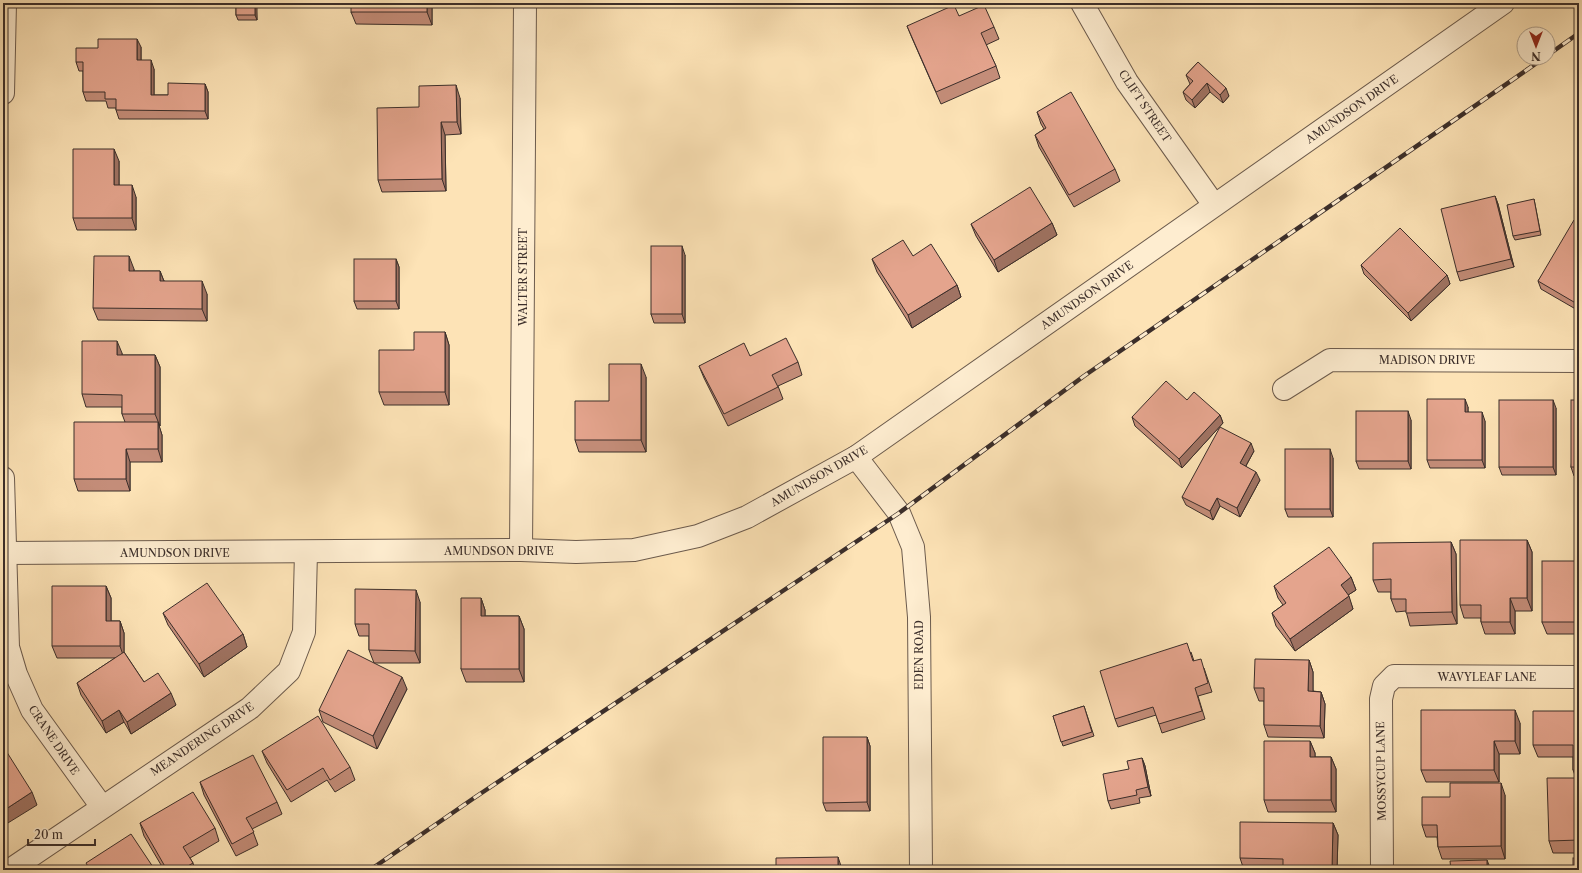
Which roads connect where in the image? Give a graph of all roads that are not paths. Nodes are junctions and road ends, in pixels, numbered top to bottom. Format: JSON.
{"nodes":[{"id":1,"x":5,"y":3,"type":"edge"},
{"id":2,"x":525,"y":3,"type":"edge"},
{"id":3,"x":1082,"y":3,"type":"edge"},
{"id":4,"x":1502,"y":3,"type":"edge"},
{"id":5,"x":3,"y":93,"type":"edge"},
{"id":6,"x":1214,"y":205,"type":"junction"},
{"id":7,"x":1579,"y":361,"type":"edge"},
{"id":8,"x":1284,"y":390,"type":"dead end"},
{"id":9,"x":856,"y":457,"type":"junction"},
{"id":10,"x":3,"y":478,"type":"edge"},
{"id":11,"x":521,"y":550,"type":"junction"},
{"id":12,"x":306,"y":552,"type":"junction"},
{"id":13,"x":4,"y":553,"type":"edge"},
{"id":14,"x":1394,"y":676,"type":"joint"},
{"id":15,"x":1579,"y":678,"type":"edge"},
{"id":16,"x":102,"y":807,"type":"junction"},
{"id":17,"x":10,"y":870,"type":"edge"},
{"id":18,"x":921,"y":870,"type":"edge"},
{"id":19,"x":1382,"y":870,"type":"edge"}],
"edges":[{"from":1,"to":5,"type":"street"},
{"from":2,"to":11,"type":"street","name":"WALTER STREET"},
{"from":3,"to":6,"type":"street","name":"CLIFT STREET"},
{"from":4,"to":6,"type":"street","name":"AMUNDSON DRIVE"},
{"from":6,"to":9,"type":"street","name":"AMUNDSON DRIVE"},
{"from":7,"to":8,"type":"street","name":"MADISON DRIVE"},
{"from":9,"to":11,"type":"street","name":"AMUNDSON DRIVE"},
{"from":9,"to":18,"type":"street","name":"EDEN ROAD"},
{"from":10,"to":13,"type":"street","name":"CRANE DRIVE"},
{"from":11,"to":12,"type":"street","name":"AMUNDSON DRIVE"},
{"from":12,"to":13,"type":"street","name":"AMUNDSON DRIVE"},
{"from":12,"to":16,"type":"street","name":"MEANDERING DRIVE"},
{"from":13,"to":16,"type":"street","name":"CRANE DRIVE"},
{"from":14,"to":15,"type":"street","name":"WAVYLEAF LANE"},
{"from":14,"to":19,"type":"street","name":"MOSSYCUP LANE"},
{"from":16,"to":17,"type":"street","name":"MEANDERING DRIVE"}]}
